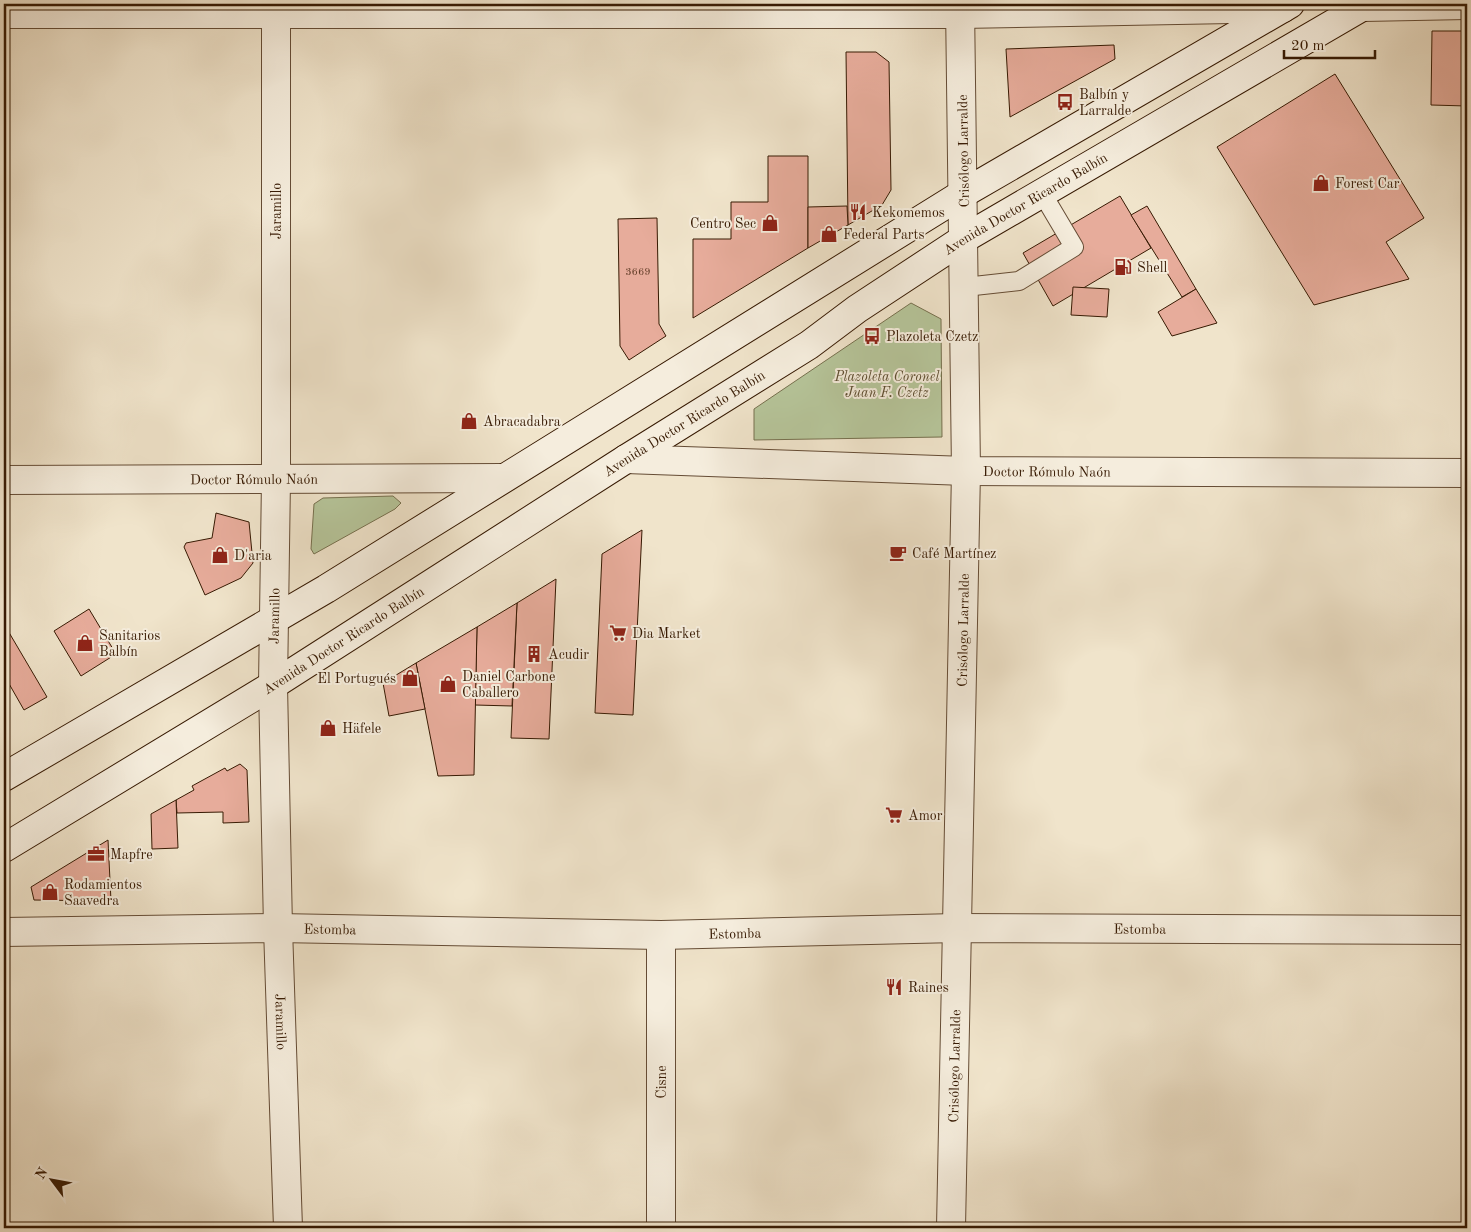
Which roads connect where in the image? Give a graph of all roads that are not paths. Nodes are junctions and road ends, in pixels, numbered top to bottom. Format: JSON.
{"nodes":[{"id":1,"x":1365,"y":5,"type":"edge"},
{"id":2,"x":1467,"y":5,"type":"edge"},
{"id":3,"x":1287,"y":6,"type":"edge"},
{"id":4,"x":276,"y":9,"type":"edge"},
{"id":5,"x":960,"y":9,"type":"edge"},
{"id":6,"x":4,"y":14,"type":"edge"},
{"id":7,"x":964,"y":193,"type":"junction"},
{"id":8,"x":1042,"y":193,"type":"junction"},
{"id":9,"x":965,"y":238,"type":"junction"},
{"id":10,"x":965,"y":287,"type":"junction"},
{"id":11,"x":626,"y":459,"type":"junction"},
{"id":12,"x":966,"y":471,"type":"junction"},
{"id":13,"x":1467,"y":473,"type":"edge"},
{"id":14,"x":504,"y":478,"type":"junction"},
{"id":15,"x":276,"y":479,"type":"junction"},
{"id":16,"x":4,"y":480,"type":"edge"},
{"id":17,"x":274,"y":619,"type":"junction"},
{"id":18,"x":273,"y":685,"type":"junction"},
{"id":19,"x":4,"y":777,"type":"edge"},
{"id":20,"x":4,"y":848,"type":"edge"},
{"id":21,"x":278,"y":928,"type":"junction"},
{"id":22,"x":957,"y":928,"type":"junction"},
{"id":23,"x":1467,"y":930,"type":"edge"},
{"id":24,"x":4,"y":932,"type":"edge"},
{"id":25,"x":661,"y":935,"type":"junction"},
{"id":26,"x":288,"y":1228,"type":"edge"},
{"id":27,"x":661,"y":1228,"type":"edge"},
{"id":28,"x":951,"y":1228,"type":"edge"}],
"edges":[{"from":1,"to":2,"type":"street"},
{"from":1,"to":8,"type":"street","name":"Avenida Doctor Ricardo Balbín"},
{"from":3,"to":5,"type":"street"},
{"from":3,"to":7,"type":"street"},
{"from":4,"to":5,"type":"street"},
{"from":4,"to":6,"type":"street"},
{"from":4,"to":15,"type":"street","name":"Jaramillo"},
{"from":5,"to":7,"type":"street","name":"Crisólogo Larralde"},
{"from":7,"to":9,"type":"street","name":"Crisólogo Larralde"},
{"from":7,"to":14,"type":"street"},
{"from":8,"to":9,"type":"street","name":"Avenida Doctor Ricardo Balbín"},
{"from":8,"to":10,"type":"lane"},
{"from":9,"to":10,"type":"street","name":"Crisólogo Larralde"},
{"from":9,"to":11,"type":"street","name":"Avenida Doctor Ricardo Balbín"},
{"from":10,"to":12,"type":"street","name":"Crisólogo Larralde"},
{"from":11,"to":12,"type":"street","name":"Doctor Rómulo Naón"},
{"from":11,"to":18,"type":"street","name":"Avenida Doctor Ricardo Balbín"},
{"from":12,"to":13,"type":"street","name":"Doctor Rómulo Naón"},
{"from":12,"to":22,"type":"street","name":"Crisólogo Larralde"},
{"from":14,"to":15,"type":"street","name":"Doctor Rómulo Naón"},
{"from":14,"to":17,"type":"street"},
{"from":15,"to":16,"type":"street","name":"Doctor Rómulo Naón"},
{"from":15,"to":17,"type":"street","name":"Jaramillo"},
{"from":17,"to":18,"type":"street","name":"Jaramillo"},
{"from":17,"to":19,"type":"street"},
{"from":18,"to":20,"type":"street","name":"Avenida Doctor Ricardo Balbín"},
{"from":18,"to":21,"type":"street","name":"Jaramillo"},
{"from":21,"to":24,"type":"street","name":"Estomba"},
{"from":21,"to":25,"type":"street","name":"Estomba"},
{"from":21,"to":26,"type":"street","name":"Jaramillo"},
{"from":22,"to":23,"type":"street","name":"Estomba"},
{"from":22,"to":25,"type":"street","name":"Estomba"},
{"from":22,"to":28,"type":"street","name":"Crisólogo Larralde"},
{"from":25,"to":27,"type":"street","name":"Cisne"}]}
